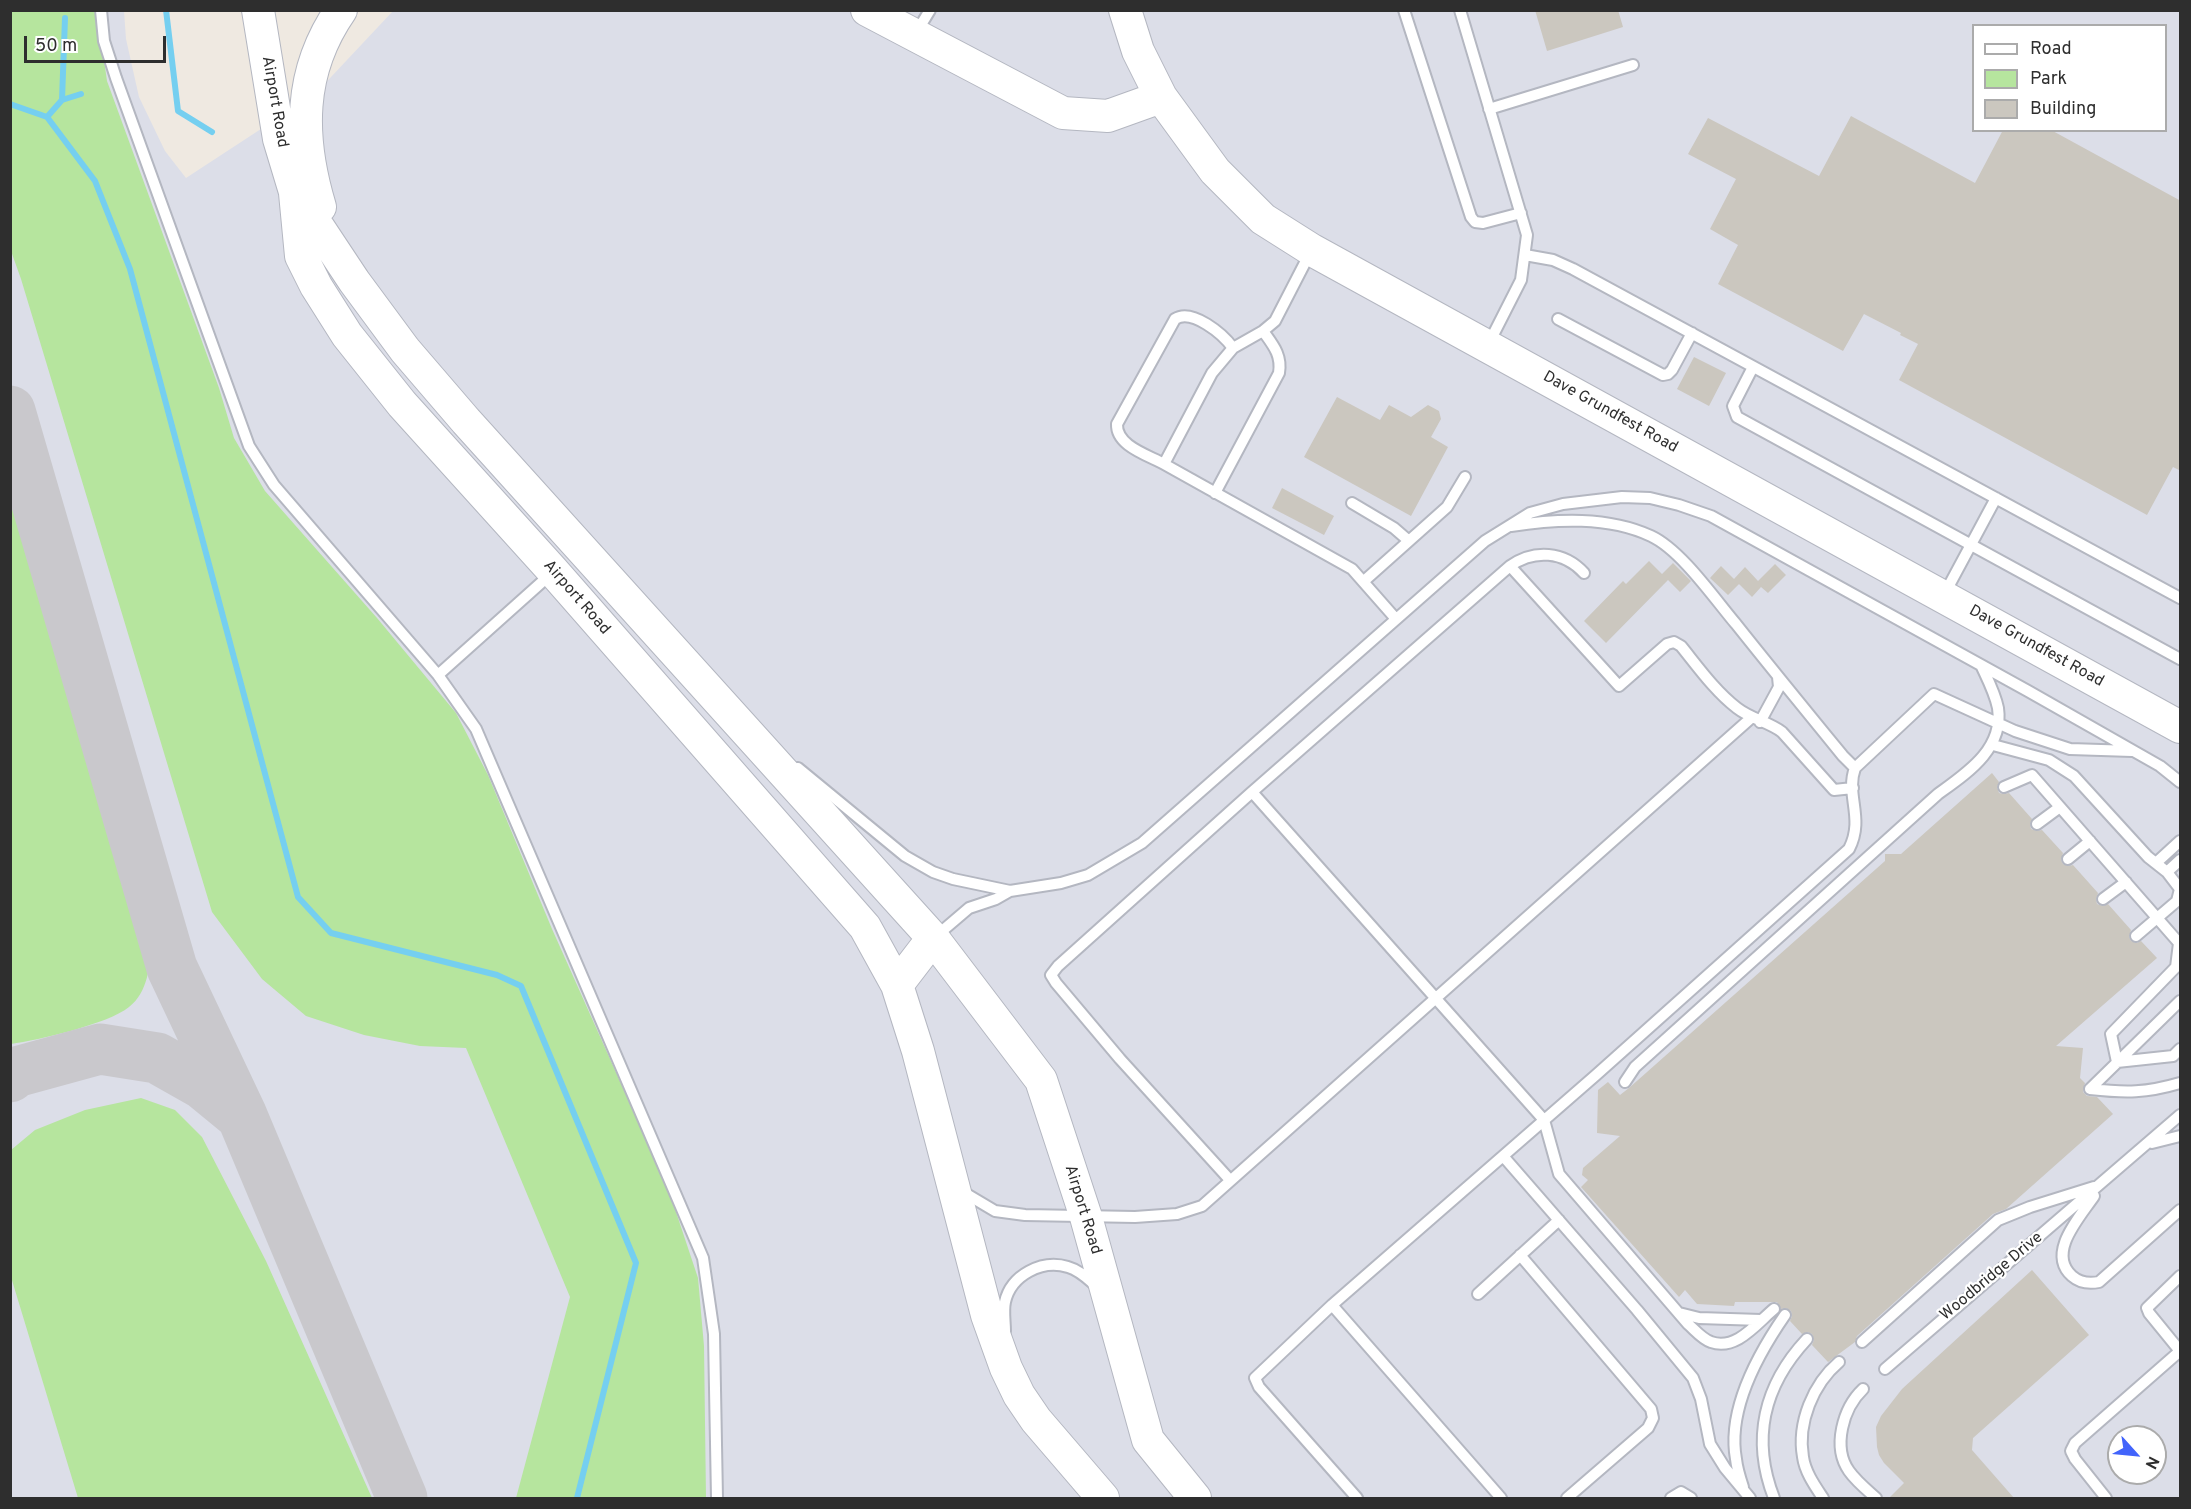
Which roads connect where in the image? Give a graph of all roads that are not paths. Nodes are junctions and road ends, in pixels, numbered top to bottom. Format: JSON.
{"nodes":[{"id":1,"x":101,"y":10,"type":"edge"},
{"id":2,"x":258,"y":10,"type":"edge"},
{"id":3,"x":341,"y":10,"type":"edge"},
{"id":4,"x":867,"y":10,"type":"edge"},
{"id":5,"x":1125,"y":10,"type":"edge"},
{"id":6,"x":1404,"y":10,"type":"edge"},
{"id":7,"x":1460,"y":10,"type":"edge"},
{"id":8,"x":922,"y":23,"type":"edge"},
{"id":9,"x":1634,"y":65,"type":"dead end"},
{"id":10,"x":1161,"y":97,"type":"junction"},
{"id":11,"x":1489,"y":110,"type":"junction"},
{"id":12,"x":295,"y":192,"type":"junction"},
{"id":13,"x":1521,"y":213,"type":"junction"},
{"id":14,"x":332,"y":245,"type":"junction"},
{"id":15,"x":1312,"y":250,"type":"junction"},
{"id":16,"x":1525,"y":255,"type":"junction"},
{"id":17,"x":1558,"y":319,"type":"dead end"},
{"id":18,"x":1263,"y":331,"type":"junction"},
{"id":19,"x":1692,"y":333,"type":"junction"},
{"id":20,"x":1487,"y":346,"type":"junction"},
{"id":21,"x":1233,"y":348,"type":"junction"},
{"id":22,"x":1753,"y":367,"type":"junction"},
{"id":23,"x":1164,"y":464,"type":"junction"},
{"id":24,"x":1465,"y":477,"type":"dead end"},
{"id":25,"x":1215,"y":493,"type":"junction"},
{"id":26,"x":1996,"y":498,"type":"junction"},
{"id":27,"x":1352,"y":502,"type":"dead end"},
{"id":28,"x":1504,"y":527,"type":"junction"},
{"id":29,"x":1409,"y":541,"type":"junction"},
{"id":30,"x":1971,"y":545,"type":"junction"},
{"id":31,"x":1510,"y":566,"type":"junction"},
{"id":32,"x":553,"y":571,"type":"junction"},
{"id":33,"x":1584,"y":573,"type":"dead end"},
{"id":34,"x":1364,"y":581,"type":"junction"},
{"id":35,"x":1943,"y":596,"type":"junction"},
{"id":36,"x":2181,"y":598,"type":"edge"},
{"id":37,"x":1396,"y":619,"type":"junction"},
{"id":38,"x":2181,"y":659,"type":"edge"},
{"id":39,"x":1981,"y":665,"type":"junction"},
{"id":40,"x":438,"y":675,"type":"junction"},
{"id":41,"x":1778,"y":677,"type":"junction"},
{"id":42,"x":706,"y":687,"type":"junction"},
{"id":43,"x":1755,"y":720,"type":"junction"},
{"id":44,"x":1997,"y":723,"type":"junction"},
{"id":45,"x":2181,"y":727,"type":"edge"},
{"id":46,"x":1993,"y":745,"type":"junction"},
{"id":47,"x":2135,"y":752,"type":"junction"},
{"id":48,"x":1855,"y":768,"type":"junction"},
{"id":49,"x":2181,"y":782,"type":"edge"},
{"id":50,"x":2004,"y":787,"type":"dead end"},
{"id":51,"x":1853,"y":788,"type":"junction"},
{"id":52,"x":1252,"y":792,"type":"junction"},
{"id":53,"x":2060,"y":807,"type":"junction"},
{"id":54,"x":2037,"y":824,"type":"dead end"},
{"id":55,"x":2090,"y":841,"type":"junction"},
{"id":56,"x":2181,"y":841,"type":"edge"},
{"id":57,"x":2068,"y":859,"type":"dead end"},
{"id":58,"x":2181,"y":860,"type":"edge"},
{"id":59,"x":2156,"y":863,"type":"junction"},
{"id":60,"x":2167,"y":872,"type":"junction"},
{"id":61,"x":2126,"y":882,"type":"junction"},
{"id":62,"x":1010,"y":891,"type":"junction"},
{"id":63,"x":2103,"y":899,"type":"dead end"},
{"id":64,"x":2157,"y":918,"type":"junction"},
{"id":65,"x":2136,"y":936,"type":"dead end"},
{"id":66,"x":933,"y":939,"type":"junction"},
{"id":67,"x":897,"y":985,"type":"junction"},
{"id":68,"x":1435,"y":999,"type":"junction"},
{"id":69,"x":2181,"y":1001,"type":"edge"},
{"id":70,"x":2181,"y":1049,"type":"edge"},
{"id":71,"x":2117,"y":1062,"type":"junction"},
{"id":72,"x":1625,"y":1082,"type":"dead end"},
{"id":73,"x":2181,"y":1083,"type":"edge"},
{"id":74,"x":2181,"y":1115,"type":"edge"},
{"id":75,"x":1544,"y":1120,"type":"junction"},
{"id":76,"x":2181,"y":1136,"type":"edge"},
{"id":77,"x":2149,"y":1144,"type":"junction"},
{"id":78,"x":1503,"y":1156,"type":"junction"},
{"id":79,"x":1230,"y":1180,"type":"junction"},
{"id":80,"x":951,"y":1182,"type":"junction"},
{"id":81,"x":2100,"y":1185,"type":"junction"},
{"id":82,"x":2181,"y":1210,"type":"edge"},
{"id":83,"x":1086,"y":1217,"type":"junction"},
{"id":84,"x":1559,"y":1220,"type":"junction"},
{"id":85,"x":1520,"y":1255,"type":"junction"},
{"id":86,"x":2181,"y":1276,"type":"edge"},
{"id":87,"x":1478,"y":1294,"type":"dead end"},
{"id":88,"x":1108,"y":1298,"type":"junction"},
{"id":89,"x":1332,"y":1305,"type":"junction"},
{"id":90,"x":1774,"y":1309,"type":"dead end"},
{"id":91,"x":1679,"y":1314,"type":"junction"},
{"id":92,"x":1785,"y":1315,"type":"dead end"},
{"id":93,"x":1761,"y":1320,"type":"junction"},
{"id":94,"x":1807,"y":1339,"type":"dead end"},
{"id":95,"x":1862,"y":1342,"type":"dead end"},
{"id":96,"x":2180,"y":1351,"type":"edge"},
{"id":97,"x":1839,"y":1362,"type":"dead end"},
{"id":98,"x":1006,"y":1368,"type":"junction"},
{"id":99,"x":1885,"y":1369,"type":"dead end"},
{"id":100,"x":1863,"y":1389,"type":"dead end"},
{"id":101,"x":1747,"y":1496,"type":"edge"},
{"id":102,"x":717,"y":1498,"type":"edge"},
{"id":103,"x":1102,"y":1498,"type":"edge"},
{"id":104,"x":1194,"y":1498,"type":"edge"},
{"id":105,"x":1357,"y":1498,"type":"edge"},
{"id":106,"x":1501,"y":1498,"type":"edge"},
{"id":107,"x":1567,"y":1498,"type":"edge"},
{"id":108,"x":1671,"y":1498,"type":"edge"},
{"id":109,"x":1691,"y":1498,"type":"edge"},
{"id":110,"x":1774,"y":1498,"type":"edge"},
{"id":111,"x":1823,"y":1498,"type":"edge"},
{"id":112,"x":1876,"y":1498,"type":"edge"},
{"id":113,"x":2106,"y":1498,"type":"edge"}],
"edges":[{"from":1,"to":40,"type":"lane"},
{"from":2,"to":12,"type":"main road","name":"Airport Road"},
{"from":3,"to":14,"type":"main road"},
{"from":4,"to":8,"type":"main road"},
{"from":5,"to":10,"type":"main road","name":"Dave Grundfest Road"},
{"from":6,"to":13,"type":"lane"},
{"from":7,"to":11,"type":"lane"},
{"from":8,"to":10,"type":"main road"},
{"from":9,"to":11,"type":"lane"},
{"from":10,"to":15,"type":"main road","name":"Dave Grundfest Road"},
{"from":11,"to":13,"type":"lane"},
{"from":12,"to":14,"type":"main road","name":"Airport Road"},
{"from":12,"to":32,"type":"main road","name":"Airport Road"},
{"from":13,"to":16,"type":"lane"},
{"from":14,"to":42,"type":"main road","name":"Airport Road"},
{"from":15,"to":18,"type":"lane"},
{"from":15,"to":20,"type":"main road","name":"Dave Grundfest Road"},
{"from":16,"to":19,"type":"lane"},
{"from":16,"to":20,"type":"lane"},
{"from":17,"to":19,"type":"lane"},
{"from":18,"to":21,"type":"lane"},
{"from":18,"to":25,"type":"lane"},
{"from":19,"to":22,"type":"lane"},
{"from":20,"to":35,"type":"main road","name":"Dave Grundfest Road"},
{"from":21,"to":23,"type":"lane"},
{"from":21,"to":23,"type":"lane"},
{"from":22,"to":26,"type":"lane"},
{"from":22,"to":30,"type":"lane"},
{"from":23,"to":25,"type":"lane"},
{"from":24,"to":29,"type":"lane"},
{"from":25,"to":34,"type":"lane"},
{"from":26,"to":30,"type":"lane"},
{"from":26,"to":36,"type":"lane"},
{"from":27,"to":29,"type":"lane"},
{"from":28,"to":37,"type":"lane"},
{"from":28,"to":39,"type":"lane"},
{"from":28,"to":41,"type":"lane"},
{"from":29,"to":34,"type":"lane"},
{"from":30,"to":35,"type":"lane"},
{"from":30,"to":38,"type":"lane"},
{"from":31,"to":33,"type":"lane"},
{"from":31,"to":43,"type":"lane"},
{"from":31,"to":52,"type":"lane"},
{"from":32,"to":40,"type":"lane"},
{"from":32,"to":67,"type":"main road","name":"Airport Road"},
{"from":34,"to":37,"type":"lane"},
{"from":35,"to":45,"type":"main road","name":"Dave Grundfest Road"},
{"from":37,"to":62,"type":"lane"},
{"from":39,"to":44,"type":"lane"},
{"from":39,"to":47,"type":"lane"},
{"from":40,"to":102,"type":"lane"},
{"from":41,"to":43,"type":"lane"},
{"from":41,"to":48,"type":"lane"},
{"from":42,"to":62,"type":"lane"},
{"from":42,"to":66,"type":"main road","name":"Airport Road"},
{"from":43,"to":51,"type":"lane"},
{"from":43,"to":68,"type":"lane"},
{"from":44,"to":46,"type":"lane"},
{"from":44,"to":47,"type":"lane"},
{"from":44,"to":48,"type":"lane"},
{"from":46,"to":59,"type":"lane"},
{"from":46,"to":72,"type":"lane"},
{"from":47,"to":49,"type":"lane"},
{"from":48,"to":51,"type":"lane"},
{"from":50,"to":53,"type":"lane"},
{"from":51,"to":75,"type":"lane"},
{"from":52,"to":68,"type":"lane"},
{"from":52,"to":79,"type":"lane"},
{"from":53,"to":54,"type":"lane"},
{"from":53,"to":55,"type":"lane"},
{"from":55,"to":57,"type":"lane"},
{"from":55,"to":61,"type":"lane"},
{"from":56,"to":59,"type":"lane"},
{"from":58,"to":60,"type":"lane"},
{"from":59,"to":60,"type":"lane"},
{"from":60,"to":64,"type":"lane"},
{"from":61,"to":63,"type":"lane"},
{"from":61,"to":64,"type":"lane"},
{"from":62,"to":66,"type":"lane"},
{"from":64,"to":65,"type":"lane"},
{"from":64,"to":71,"type":"lane"},
{"from":66,"to":67,"type":"main road"},
{"from":66,"to":83,"type":"main road","name":"Airport Road"},
{"from":67,"to":80,"type":"main road","name":"Airport Road"},
{"from":68,"to":75,"type":"lane"},
{"from":68,"to":79,"type":"lane"},
{"from":69,"to":71,"type":"lane"},
{"from":70,"to":71,"type":"lane"},
{"from":71,"to":73,"type":"lane"},
{"from":74,"to":77,"type":"lane","name":"Woodbridge Drive"},
{"from":75,"to":78,"type":"lane"},
{"from":75,"to":91,"type":"lane"},
{"from":76,"to":77,"type":"lane","name":"Woodbridge Drive"},
{"from":77,"to":81,"type":"lane","name":"Woodbridge Drive"},
{"from":78,"to":84,"type":"lane"},
{"from":78,"to":89,"type":"lane"},
{"from":79,"to":83,"type":"lane"},
{"from":80,"to":83,"type":"lane"},
{"from":80,"to":98,"type":"main road","name":"Airport Road"},
{"from":81,"to":82,"type":"lane","name":"Woodbridge Drive"},
{"from":81,"to":95,"type":"lane"},
{"from":81,"to":99,"type":"lane","name":"Woodbridge Drive"},
{"from":83,"to":88,"type":"main road","name":"Airport Road"},
{"from":84,"to":85,"type":"lane"},
{"from":84,"to":101,"type":"lane"},
{"from":85,"to":87,"type":"lane"},
{"from":85,"to":107,"type":"lane"},
{"from":86,"to":96,"type":"lane"},
{"from":88,"to":98,"type":"lane"},
{"from":88,"to":104,"type":"main road","name":"Airport Road"},
{"from":89,"to":105,"type":"lane"},
{"from":89,"to":106,"type":"lane"},
{"from":90,"to":93,"type":"lane"},
{"from":91,"to":93,"type":"lane"},
{"from":91,"to":93,"type":"lane"},
{"from":92,"to":101,"type":"lane"},
{"from":94,"to":110,"type":"lane"},
{"from":96,"to":113,"type":"lane"},
{"from":97,"to":111,"type":"lane"},
{"from":98,"to":103,"type":"main road","name":"Airport Road"},
{"from":100,"to":112,"type":"lane"},
{"from":108,"to":109,"type":"lane"}]}
